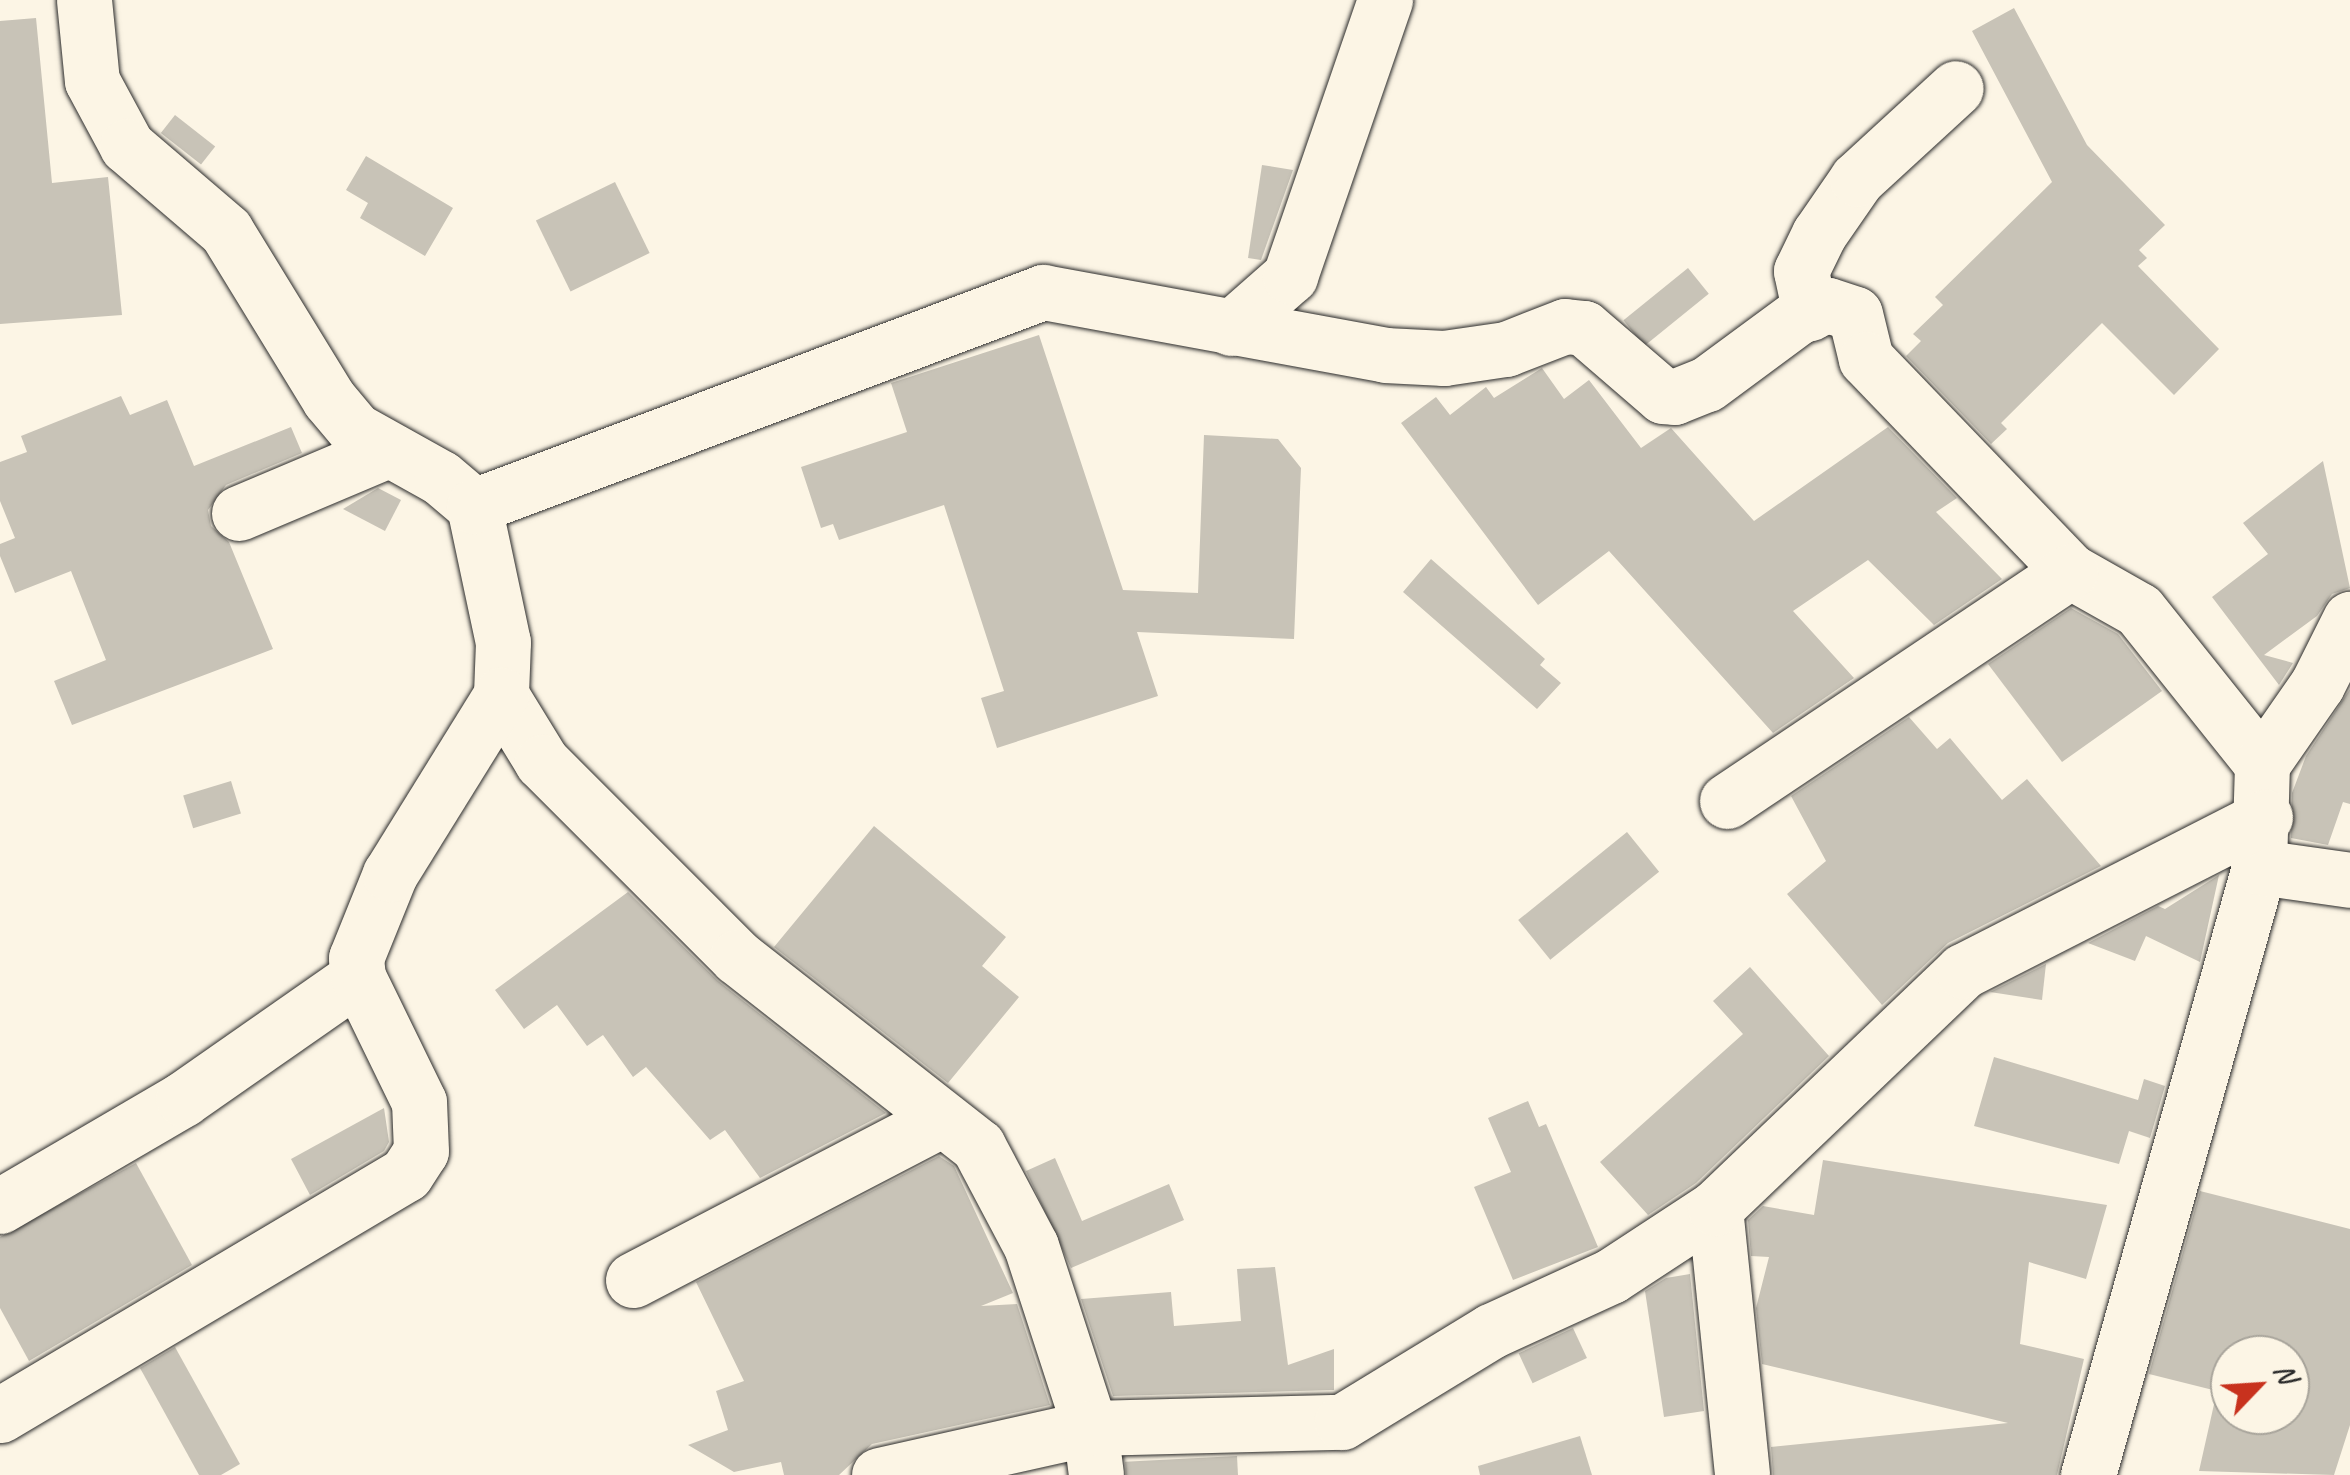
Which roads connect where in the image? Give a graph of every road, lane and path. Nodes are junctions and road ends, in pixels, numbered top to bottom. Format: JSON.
{"nodes":[{"id":1,"x":84,"y":0,"type":"edge"},
{"id":2,"x":1384,"y":0,"type":"edge"},
{"id":3,"x":1956,"y":88,"type":"dead end"},
{"id":4,"x":1810,"y":312,"type":"junction"},
{"id":5,"x":1231,"y":328,"type":"junction"},
{"id":6,"x":386,"y":451,"type":"junction"},
{"id":7,"x":474,"y":506,"type":"junction"},
{"id":8,"x":239,"y":514,"type":"dead end"},
{"id":9,"x":2070,"y":571,"type":"junction"},
{"id":10,"x":2350,"y":618,"type":"edge"},
{"id":11,"x":501,"y":695,"type":"junction"},
{"id":12,"x":2262,"y":764,"type":"junction"},
{"id":13,"x":1727,"y":800,"type":"dead end"},
{"id":14,"x":2262,"y":842,"type":"junction"},
{"id":15,"x":2350,"y":880,"type":"edge"},
{"id":16,"x":358,"y":977,"type":"junction"},
{"id":17,"x":940,"y":1120,"type":"junction"},
{"id":18,"x":0,"y":1206,"type":"edge"},
{"id":19,"x":1715,"y":1208,"type":"junction"},
{"id":20,"x":633,"y":1280,"type":"dead end"},
{"id":21,"x":0,"y":1415,"type":"edge"},
{"id":22,"x":1092,"y":1452,"type":"edge"},
{"id":23,"x":2102,"y":1472,"type":"edge"},
{"id":24,"x":879,"y":1475,"type":"edge"},
{"id":25,"x":1742,"y":1475,"type":"edge"}],
"edges":[{"from":1,"to":6,"type":"street"},
{"from":2,"to":5,"type":"street"},
{"from":3,"to":4,"type":"street"},
{"from":4,"to":5,"type":"street"},
{"from":4,"to":9,"type":"street"},
{"from":5,"to":7,"type":"street"},
{"from":6,"to":7,"type":"street"},
{"from":6,"to":8,"type":"street"},
{"from":7,"to":11,"type":"street"},
{"from":9,"to":12,"type":"street"},
{"from":9,"to":13,"type":"street"},
{"from":10,"to":12,"type":"street"},
{"from":11,"to":16,"type":"street"},
{"from":11,"to":17,"type":"street"},
{"from":12,"to":14,"type":"street"},
{"from":14,"to":15,"type":"street"},
{"from":14,"to":19,"type":"street"},
{"from":14,"to":23,"type":"street"},
{"from":16,"to":18,"type":"street"},
{"from":16,"to":21,"type":"street"},
{"from":17,"to":20,"type":"street"},
{"from":17,"to":22,"type":"street"},
{"from":19,"to":22,"type":"street"},
{"from":19,"to":25,"type":"street"},
{"from":22,"to":24,"type":"street"}]}
